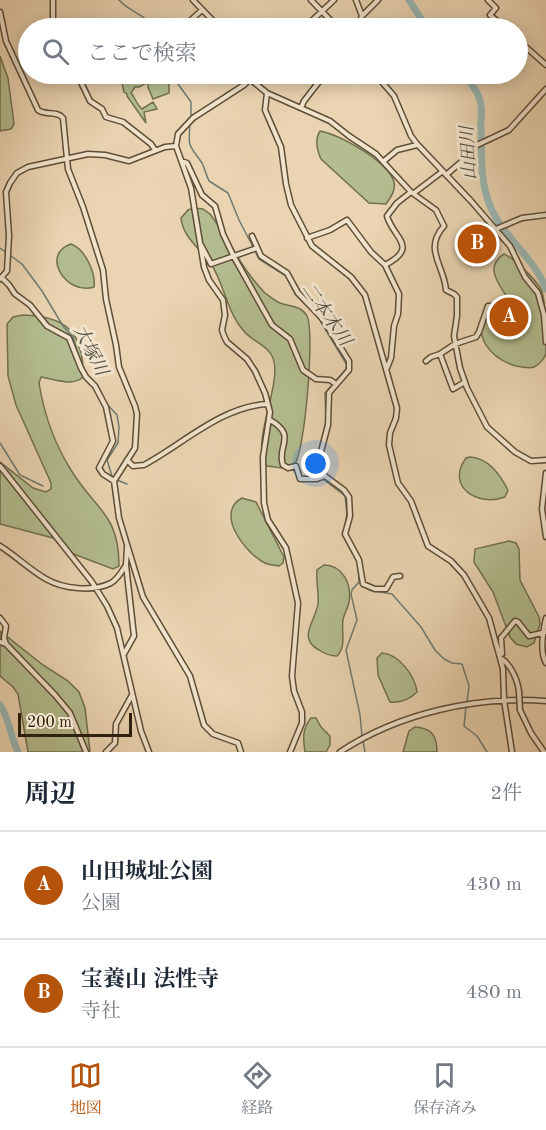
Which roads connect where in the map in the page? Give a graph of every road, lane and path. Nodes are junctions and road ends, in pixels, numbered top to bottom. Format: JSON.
{"nodes":[{"id":1,"x":53,"y":0,"type":"edge"},
{"id":2,"x":194,"y":0,"type":"edge"},
{"id":3,"x":311,"y":0,"type":"edge"},
{"id":4,"x":334,"y":0,"type":"edge"},
{"id":5,"x":356,"y":0,"type":"edge"},
{"id":6,"x":378,"y":0,"type":"edge"},
{"id":7,"x":488,"y":0,"type":"edge"},
{"id":8,"x":202,"y":10,"type":"junction"},
{"id":9,"x":322,"y":11,"type":"junction"},
{"id":10,"x":0,"y":12,"type":"edge"},
{"id":11,"x":362,"y":16,"type":"joint"},
{"id":12,"x":53,"y":18,"type":"edge"},
{"id":13,"x":193,"y":18,"type":"edge"},
{"id":14,"x":210,"y":18,"type":"edge"},
{"id":15,"x":315,"y":18,"type":"edge"},
{"id":16,"x":329,"y":18,"type":"edge"},
{"id":17,"x":493,"y":18,"type":"edge"},
{"id":18,"x":0,"y":23,"type":"edge"},
{"id":19,"x":4,"y":42,"type":"dead end"},
{"id":20,"x":528,"y":49,"type":"edge"},
{"id":21,"x":546,"y":65,"type":"edge"},
{"id":22,"x":18,"y":66,"type":"edge"},
{"id":23,"x":26,"y":84,"type":"edge"},
{"id":24,"x":82,"y":84,"type":"edge"},
{"id":25,"x":244,"y":84,"type":"edge"},
{"id":26,"x":255,"y":84,"type":"edge"},
{"id":27,"x":317,"y":84,"type":"edge"},
{"id":28,"x":384,"y":84,"type":"edge"},
{"id":29,"x":546,"y":89,"type":"edge"},
{"id":30,"x":267,"y":93,"type":"junction"},
{"id":31,"x":301,"y":108,"type":"junction"},
{"id":32,"x":417,"y":144,"type":"junction"},
{"id":33,"x":176,"y":146,"type":"junction"},
{"id":34,"x":155,"y":150,"type":"junction"},
{"id":35,"x":67,"y":158,"type":"junction"},
{"id":36,"x":384,"y":161,"type":"junction"},
{"id":37,"x":183,"y":162,"type":"junction"},
{"id":38,"x":444,"y":173,"type":"junction"},
{"id":39,"x":413,"y":192,"type":"junction"},
{"id":40,"x":546,"y":215,"type":"edge"},
{"id":41,"x":497,"y":229,"type":"junction"},
{"id":42,"x":252,"y":236,"type":"dead end"},
{"id":43,"x":307,"y":238,"type":"junction"},
{"id":44,"x":200,"y":245,"type":"junction"},
{"id":45,"x":255,"y":249,"type":"junction"},
{"id":46,"x":234,"y":257,"type":"junction"},
{"id":47,"x":385,"y":265,"type":"junction"},
{"id":48,"x":1,"y":279,"type":"edge"},
{"id":49,"x":500,"y":315,"type":"dead end"},
{"id":50,"x":546,"y":342,"type":"edge"},
{"id":51,"x":455,"y":344,"type":"junction"},
{"id":52,"x":440,"y":354,"type":"junction"},
{"id":53,"x":426,"y":361,"type":"dead end"},
{"id":54,"x":387,"y":369,"type":"junction"},
{"id":55,"x":465,"y":382,"type":"junction"},
{"id":56,"x":334,"y":383,"type":"junction"},
{"id":57,"x":268,"y":404,"type":"junction"},
{"id":58,"x":270,"y":420,"type":"junction"},
{"id":59,"x":127,"y":460,"type":"junction"},
{"id":60,"x":546,"y":460,"type":"edge"},
{"id":61,"x":0,"y":466,"type":"edge"},
{"id":62,"x":546,"y":473,"type":"edge"},
{"id":63,"x":324,"y":477,"type":"junction"},
{"id":64,"x":114,"y":482,"type":"junction"},
{"id":65,"x":546,"y":535,"type":"edge"},
{"id":66,"x":127,"y":544,"type":"junction"},
{"id":67,"x":0,"y":546,"type":"edge"},
{"id":68,"x":126,"y":565,"type":"junction"},
{"id":69,"x":400,"y":576,"type":"dead end"},
{"id":70,"x":94,"y":586,"type":"junction"},
{"id":71,"x":0,"y":618,"type":"edge"},
{"id":72,"x":546,"y":618,"type":"edge"},
{"id":73,"x":545,"y":632,"type":"edge"},
{"id":74,"x":0,"y":642,"type":"edge"},
{"id":75,"x":6,"y":645,"type":"junction"},
{"id":76,"x":124,"y":654,"type":"junction"},
{"id":77,"x":501,"y":658,"type":"junction"},
{"id":78,"x":546,"y":663,"type":"edge"},
{"id":79,"x":132,"y":695,"type":"junction"},
{"id":80,"x":502,"y":700,"type":"junction"},
{"id":81,"x":546,"y":701,"type":"edge"},
{"id":82,"x":86,"y":752,"type":"edge"},
{"id":83,"x":106,"y":752,"type":"edge"},
{"id":84,"x":148,"y":752,"type":"edge"},
{"id":85,"x":241,"y":752,"type":"edge"},
{"id":86,"x":290,"y":752,"type":"edge"},
{"id":87,"x":340,"y":752,"type":"edge"},
{"id":88,"x":512,"y":752,"type":"edge"},
{"id":89,"x":544,"y":752,"type":"edge"}],
"edges":[{"from":1,"to":12,"type":"street"},
{"from":2,"to":8,"type":"street"},
{"from":3,"to":9,"type":"street"},
{"from":4,"to":9,"type":"street"},
{"from":5,"to":11,"type":"street"},
{"from":6,"to":11,"type":"street"},
{"from":7,"to":17,"type":"street"},
{"from":8,"to":13,"type":"street"},
{"from":8,"to":14,"type":"street"},
{"from":9,"to":15,"type":"street"},
{"from":9,"to":16,"type":"street"},
{"from":10,"to":18,"type":"street"},
{"from":18,"to":19,"type":"street"},
{"from":18,"to":22,"type":"street"},
{"from":20,"to":21,"type":"street"},
{"from":23,"to":35,"type":"street"},
{"from":24,"to":34,"type":"street"},
{"from":25,"to":33,"type":"street"},
{"from":26,"to":30,"type":"street"},
{"from":27,"to":31,"type":"street"},
{"from":28,"to":32,"type":"street"},
{"from":29,"to":38,"type":"street"},
{"from":30,"to":31,"type":"street"},
{"from":30,"to":43,"type":"street"},
{"from":31,"to":36,"type":"street"},
{"from":32,"to":36,"type":"street"},
{"from":32,"to":38,"type":"street"},
{"from":33,"to":34,"type":"street"},
{"from":33,"to":37,"type":"street"},
{"from":34,"to":35,"type":"street"},
{"from":35,"to":48,"type":"street"},
{"from":35,"to":59,"type":"street"},
{"from":36,"to":39,"type":"street"},
{"from":37,"to":44,"type":"street"},
{"from":37,"to":46,"type":"street"},
{"from":38,"to":39,"type":"street"},
{"from":38,"to":41,"type":"street"},
{"from":39,"to":47,"type":"street"},
{"from":39,"to":51,"type":"street"},
{"from":40,"to":41,"type":"street"},
{"from":41,"to":50,"type":"street"},
{"from":42,"to":45,"type":"street"},
{"from":43,"to":47,"type":"street"},
{"from":43,"to":54,"type":"street"},
{"from":44,"to":46,"type":"street"},
{"from":44,"to":57,"type":"street"},
{"from":45,"to":46,"type":"street"},
{"from":45,"to":56,"type":"street"},
{"from":46,"to":56,"type":"street"},
{"from":47,"to":54,"type":"street"},
{"from":48,"to":64,"type":"street"},
{"from":49,"to":51,"type":"street"},
{"from":51,"to":52,"type":"street"},
{"from":51,"to":55,"type":"street"},
{"from":52,"to":53,"type":"street"},
{"from":52,"to":55,"type":"street"},
{"from":54,"to":77,"type":"street"},
{"from":55,"to":60,"type":"street"},
{"from":56,"to":63,"type":"street"},
{"from":57,"to":58,"type":"street"},
{"from":57,"to":59,"type":"street"},
{"from":58,"to":63,"type":"street"},
{"from":58,"to":86,"type":"street"},
{"from":59,"to":64,"type":"street"},
{"from":61,"to":70,"type":"street"},
{"from":62,"to":65,"type":"street"},
{"from":63,"to":69,"type":"street"},
{"from":64,"to":66,"type":"street"},
{"from":66,"to":68,"type":"street"},
{"from":66,"to":85,"type":"street"},
{"from":67,"to":70,"type":"street"},
{"from":68,"to":70,"type":"street"},
{"from":68,"to":76,"type":"street"},
{"from":70,"to":76,"type":"street"},
{"from":71,"to":75,"type":"street"},
{"from":72,"to":73,"type":"street"},
{"from":73,"to":77,"type":"street"},
{"from":73,"to":78,"type":"street"},
{"from":74,"to":75,"type":"street"},
{"from":75,"to":82,"type":"street"},
{"from":76,"to":79,"type":"street"},
{"from":77,"to":80,"type":"street"},
{"from":77,"to":89,"type":"street","bridge":true},
{"from":79,"to":83,"type":"street"},
{"from":79,"to":84,"type":"street"},
{"from":80,"to":81,"type":"street"},
{"from":80,"to":87,"type":"street"},
{"from":80,"to":88,"type":"street"}]}
